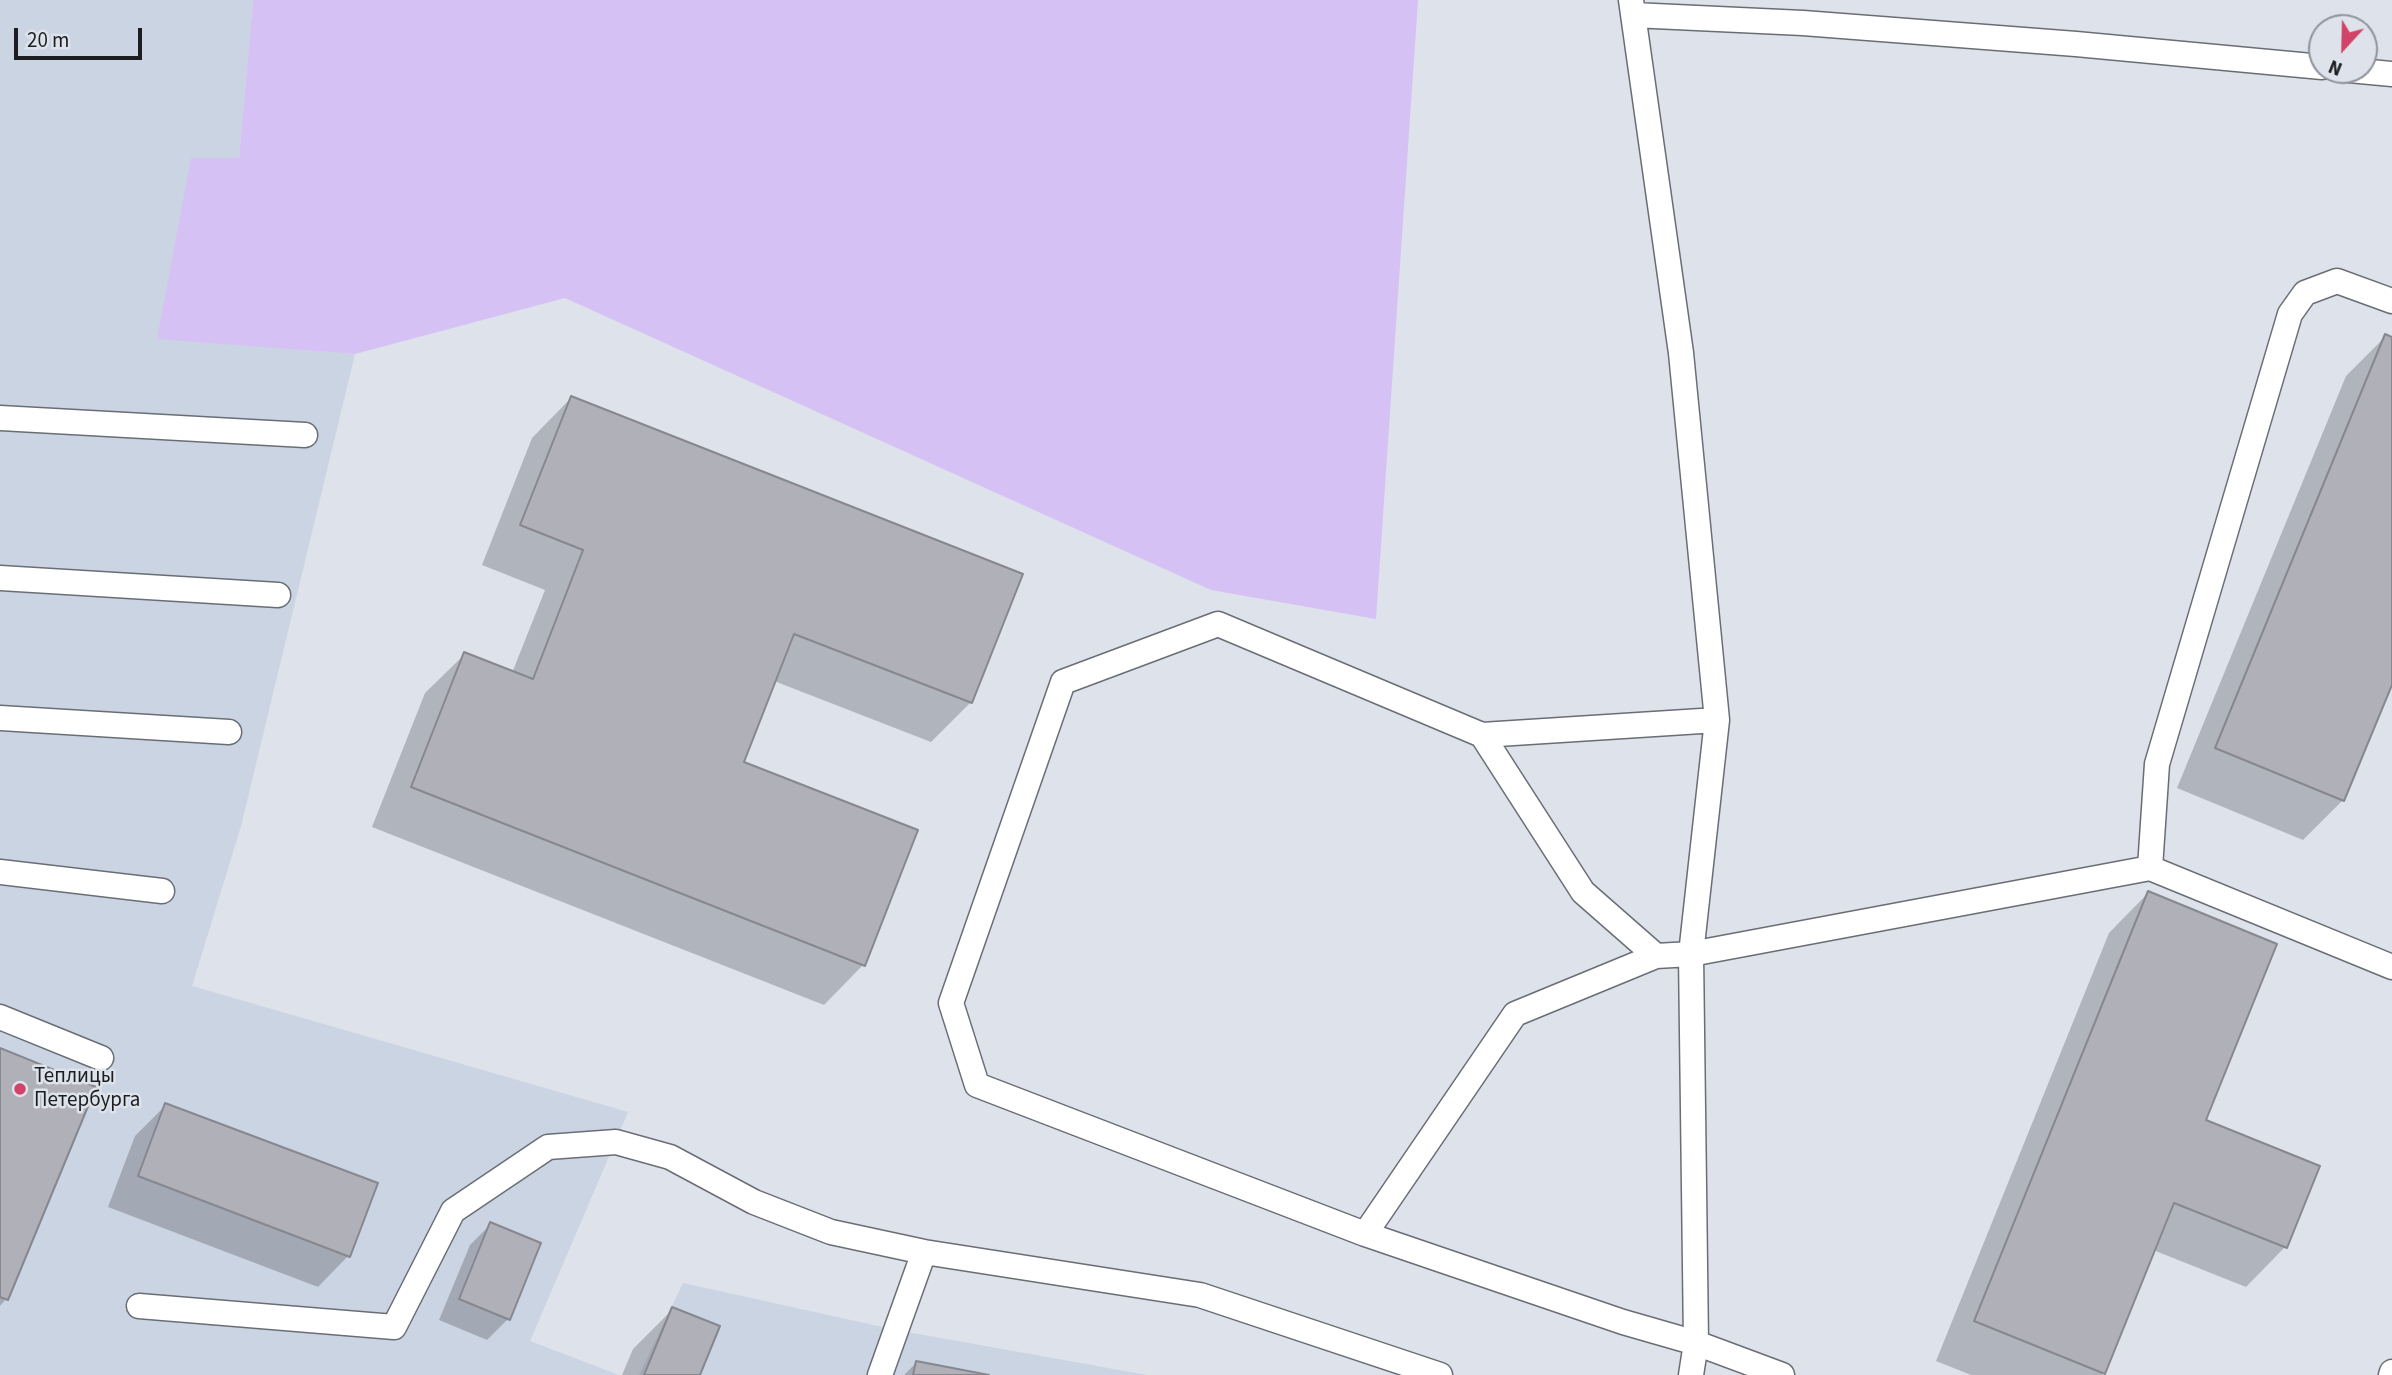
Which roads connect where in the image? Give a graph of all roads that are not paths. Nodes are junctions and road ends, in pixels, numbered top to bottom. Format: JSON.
{"nodes":[{"id":1,"x":1632,"y":8,"type":"edge"},
{"id":2,"x":2308,"y":66,"type":"edge"},
{"id":3,"x":2392,"y":301,"type":"edge"},
{"id":4,"x":0,"y":418,"type":"edge"},
{"id":5,"x":305,"y":435,"type":"dead end"},
{"id":6,"x":0,"y":578,"type":"edge"},
{"id":7,"x":278,"y":596,"type":"dead end"},
{"id":8,"x":0,"y":718,"type":"edge"},
{"id":9,"x":1717,"y":720,"type":"junction"},
{"id":10,"x":229,"y":732,"type":"dead end"},
{"id":11,"x":1482,"y":735,"type":"junction"},
{"id":12,"x":2150,"y":868,"type":"junction"},
{"id":13,"x":0,"y":872,"type":"edge"},
{"id":14,"x":162,"y":891,"type":"dead end"},
{"id":15,"x":1691,"y":954,"type":"junction"},
{"id":16,"x":1656,"y":957,"type":"junction"},
{"id":17,"x":2392,"y":967,"type":"edge"},
{"id":18,"x":0,"y":1017,"type":"edge"},
{"id":19,"x":101,"y":1058,"type":"dead end"},
{"id":20,"x":1366,"y":1234,"type":"junction"},
{"id":21,"x":924,"y":1252,"type":"junction"},
{"id":22,"x":139,"y":1306,"type":"dead end"},
{"id":23,"x":1696,"y":1343,"type":"junction"},
{"id":24,"x":880,"y":1375,"type":"edge"},
{"id":25,"x":1440,"y":1375,"type":"edge"},
{"id":26,"x":1691,"y":1375,"type":"edge"},
{"id":27,"x":1782,"y":1375,"type":"edge"}],
"edges":[{"from":1,"to":2,"type":"lane"},
{"from":1,"to":9,"type":"lane"},
{"from":3,"to":12,"type":"lane"},
{"from":4,"to":5,"type":"lane"},
{"from":6,"to":7,"type":"lane"},
{"from":8,"to":10,"type":"lane"},
{"from":9,"to":11,"type":"lane"},
{"from":9,"to":15,"type":"lane"},
{"from":11,"to":16,"type":"lane"},
{"from":11,"to":20,"type":"lane"},
{"from":12,"to":15,"type":"lane"},
{"from":12,"to":17,"type":"lane"},
{"from":13,"to":14,"type":"lane"},
{"from":15,"to":16,"type":"lane"},
{"from":15,"to":23,"type":"lane"},
{"from":16,"to":20,"type":"lane"},
{"from":18,"to":19,"type":"lane"},
{"from":20,"to":23,"type":"lane"},
{"from":21,"to":22,"type":"lane"},
{"from":21,"to":24,"type":"lane"},
{"from":21,"to":25,"type":"lane"},
{"from":23,"to":26,"type":"lane"},
{"from":23,"to":27,"type":"lane"}]}
